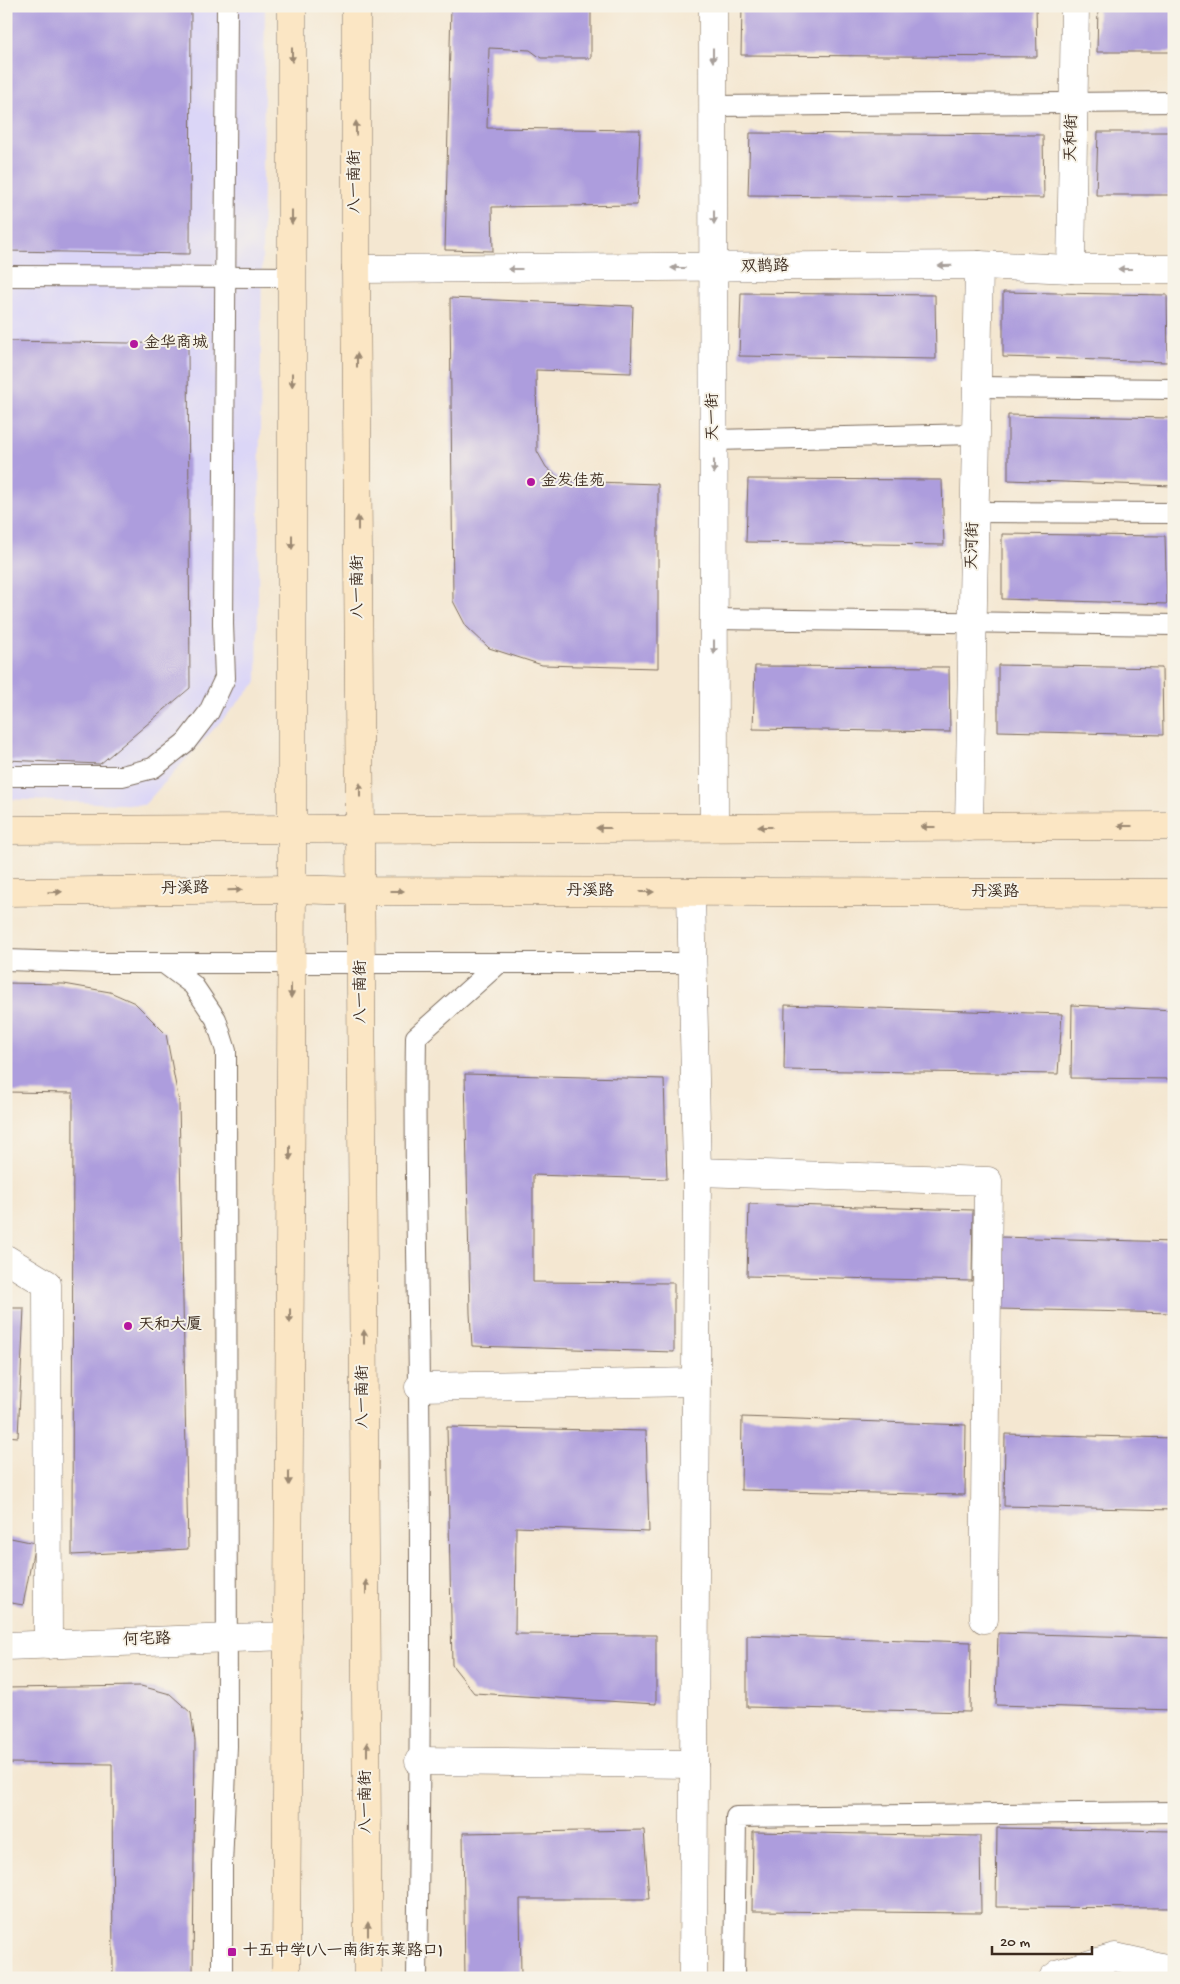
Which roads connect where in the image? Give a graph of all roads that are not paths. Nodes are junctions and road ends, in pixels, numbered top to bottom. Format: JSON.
{"nodes":[{"id":1,"x":227,"y":6,"type":"edge"},
{"id":2,"x":292,"y":6,"type":"edge"},
{"id":3,"x":356,"y":6,"type":"edge"},
{"id":4,"x":713,"y":6,"type":"edge"},
{"id":5,"x":1075,"y":6,"type":"edge"},
{"id":6,"x":1174,"y":102,"type":"edge"},
{"id":7,"x":1074,"y":103,"type":"junction"},
{"id":8,"x":713,"y":106,"type":"junction"},
{"id":9,"x":979,"y":266,"type":"junction"},
{"id":10,"x":714,"y":268,"type":"junction"},
{"id":11,"x":356,"y":269,"type":"junction"},
{"id":12,"x":1071,"y":269,"type":"junction"},
{"id":13,"x":1174,"y":269,"type":"edge"},
{"id":14,"x":6,"y":276,"type":"edge"},
{"id":15,"x":292,"y":277,"type":"junction"},
{"id":16,"x":225,"y":278,"type":"junction"},
{"id":17,"x":977,"y":387,"type":"junction"},
{"id":18,"x":1174,"y":389,"type":"edge"},
{"id":19,"x":976,"y":434,"type":"junction"},
{"id":20,"x":714,"y":440,"type":"junction"},
{"id":21,"x":975,"y":512,"type":"junction"},
{"id":22,"x":1174,"y":513,"type":"edge"},
{"id":23,"x":714,"y":619,"type":"junction"},
{"id":24,"x":973,"y":624,"type":"junction"},
{"id":25,"x":1174,"y":625,"type":"edge"},
{"id":26,"x":6,"y":776,"type":"edge"},
{"id":27,"x":1174,"y":826,"type":"edge"},
{"id":28,"x":969,"y":827,"type":"junction"},
{"id":29,"x":361,"y":828,"type":"junction"},
{"id":30,"x":714,"y":828,"type":"junction"},
{"id":31,"x":292,"y":829,"type":"junction"},
{"id":32,"x":6,"y":830,"type":"edge"},
{"id":33,"x":292,"y":889,"type":"junction"},
{"id":34,"x":361,"y":891,"type":"junction"},
{"id":35,"x":6,"y":892,"type":"edge"},
{"id":36,"x":692,"y":892,"type":"junction"},
{"id":37,"x":1174,"y":893,"type":"edge"},
{"id":38,"x":6,"y":960,"type":"edge"},
{"id":39,"x":291,"y":963,"type":"junction"},
{"id":40,"x":362,"y":963,"type":"junction"},
{"id":41,"x":164,"y":964,"type":"junction"},
{"id":42,"x":498,"y":964,"type":"junction"},
{"id":43,"x":693,"y":964,"type":"junction"},
{"id":44,"x":697,"y":1172,"type":"junction"},
{"id":45,"x":6,"y":1258,"type":"edge"},
{"id":46,"x":696,"y":1382,"type":"junction"},
{"id":47,"x":419,"y":1387,"type":"junction"},
{"id":48,"x":984,"y":1619,"type":"dead end"},
{"id":49,"x":288,"y":1636,"type":"junction"},
{"id":50,"x":226,"y":1638,"type":"junction"},
{"id":51,"x":48,"y":1645,"type":"junction"},
{"id":52,"x":6,"y":1646,"type":"edge"},
{"id":53,"x":419,"y":1762,"type":"junction"},
{"id":54,"x":694,"y":1764,"type":"junction"},
{"id":55,"x":1174,"y":1812,"type":"edge"},
{"id":56,"x":1174,"y":1970,"type":"edge"},
{"id":57,"x":222,"y":1978,"type":"edge"},
{"id":58,"x":286,"y":1978,"type":"edge"},
{"id":59,"x":368,"y":1978,"type":"edge"},
{"id":60,"x":417,"y":1978,"type":"edge"},
{"id":61,"x":693,"y":1978,"type":"edge"},
{"id":62,"x":734,"y":1978,"type":"edge"},
{"id":63,"x":1053,"y":1978,"type":"edge"}],
"edges":[{"from":1,"to":16,"type":"lane"},
{"from":2,"to":15,"type":"main road","one_way":true},
{"from":11,"to":3,"type":"main road","name":"八一南街","one_way":true},
{"from":4,"to":8,"type":"street","name":"天一街","one_way":true},
{"from":5,"to":7,"type":"street","name":"天和街"},
{"from":6,"to":7,"type":"lane"},
{"from":7,"to":8,"type":"lane"},
{"from":7,"to":12,"type":"street","name":"天和街"},
{"from":8,"to":10,"type":"street","name":"天一街","one_way":true},
{"from":9,"to":10,"type":"street","name":"双鹊路","one_way":true},
{"from":9,"to":12,"type":"street","name":"双鹊路"},
{"from":9,"to":17,"type":"street","name":"天河街"},
{"from":10,"to":11,"type":"street","name":"双鹊路","one_way":true},
{"from":10,"to":20,"type":"street","name":"天一街"},
{"from":29,"to":11,"type":"main road","name":"八一南街","one_way":true},
{"from":13,"to":12,"type":"street","name":"双鹊路","one_way":true},
{"from":14,"to":16,"type":"lane"},
{"from":15,"to":16,"type":"lane"},
{"from":15,"to":31,"type":"main road","one_way":true},
{"from":16,"to":26,"type":"lane"},
{"from":17,"to":18,"type":"lane"},
{"from":17,"to":19,"type":"street","name":"天河街"},
{"from":19,"to":20,"type":"lane"},
{"from":19,"to":21,"type":"street","name":"天河街"},
{"from":20,"to":23,"type":"street","name":"天一街","one_way":true},
{"from":21,"to":22,"type":"lane"},
{"from":21,"to":24,"type":"street","name":"天河街"},
{"from":23,"to":24,"type":"lane"},
{"from":23,"to":30,"type":"street","name":"天一街","one_way":true},
{"from":24,"to":25,"type":"lane"},
{"from":24,"to":28,"type":"street","name":"天河街"},
{"from":27,"to":28,"type":"main road","one_way":true},
{"from":28,"to":30,"type":"main road","one_way":true},
{"from":30,"to":29,"type":"main road","one_way":true},
{"from":29,"to":31,"type":"main road"},
{"from":29,"to":34,"type":"main road","name":"八一南街"},
{"from":31,"to":32,"type":"main road"},
{"from":31,"to":33,"type":"main road"},
{"from":33,"to":34,"type":"main road","name":"丹溪路"},
{"from":35,"to":33,"type":"main road","name":"丹溪路","one_way":true},
{"from":33,"to":39,"type":"main road"},
{"from":34,"to":36,"type":"main road","name":"丹溪路","one_way":true},
{"from":34,"to":40,"type":"main road","name":"八一南街"},
{"from":36,"to":37,"type":"main road","name":"丹溪路"},
{"from":36,"to":43,"type":"street"},
{"from":38,"to":41,"type":"lane"},
{"from":39,"to":40,"type":"lane"},
{"from":39,"to":41,"type":"lane"},
{"from":39,"to":49,"type":"main road","one_way":true},
{"from":40,"to":42,"type":"lane"},
{"from":59,"to":40,"type":"main road","name":"八一南街","one_way":true},
{"from":41,"to":50,"type":"lane"},
{"from":42,"to":43,"type":"lane"},
{"from":42,"to":47,"type":"lane"},
{"from":43,"to":44,"type":"street"},
{"from":44,"to":46,"type":"street"},
{"from":44,"to":48,"type":"street"},
{"from":45,"to":51,"type":"street"},
{"from":46,"to":47,"type":"street"},
{"from":46,"to":54,"type":"street"},
{"from":47,"to":53,"type":"lane"},
{"from":49,"to":50,"type":"street","name":"何宅路"},
{"from":49,"to":58,"type":"main road"},
{"from":50,"to":51,"type":"street","name":"何宅路"},
{"from":50,"to":57,"type":"lane"},
{"from":51,"to":52,"type":"street","name":"何宅路"},
{"from":53,"to":54,"type":"street"},
{"from":53,"to":60,"type":"lane"},
{"from":54,"to":61,"type":"street"},
{"from":55,"to":62,"type":"lane"},
{"from":56,"to":63,"type":"street"}]}
